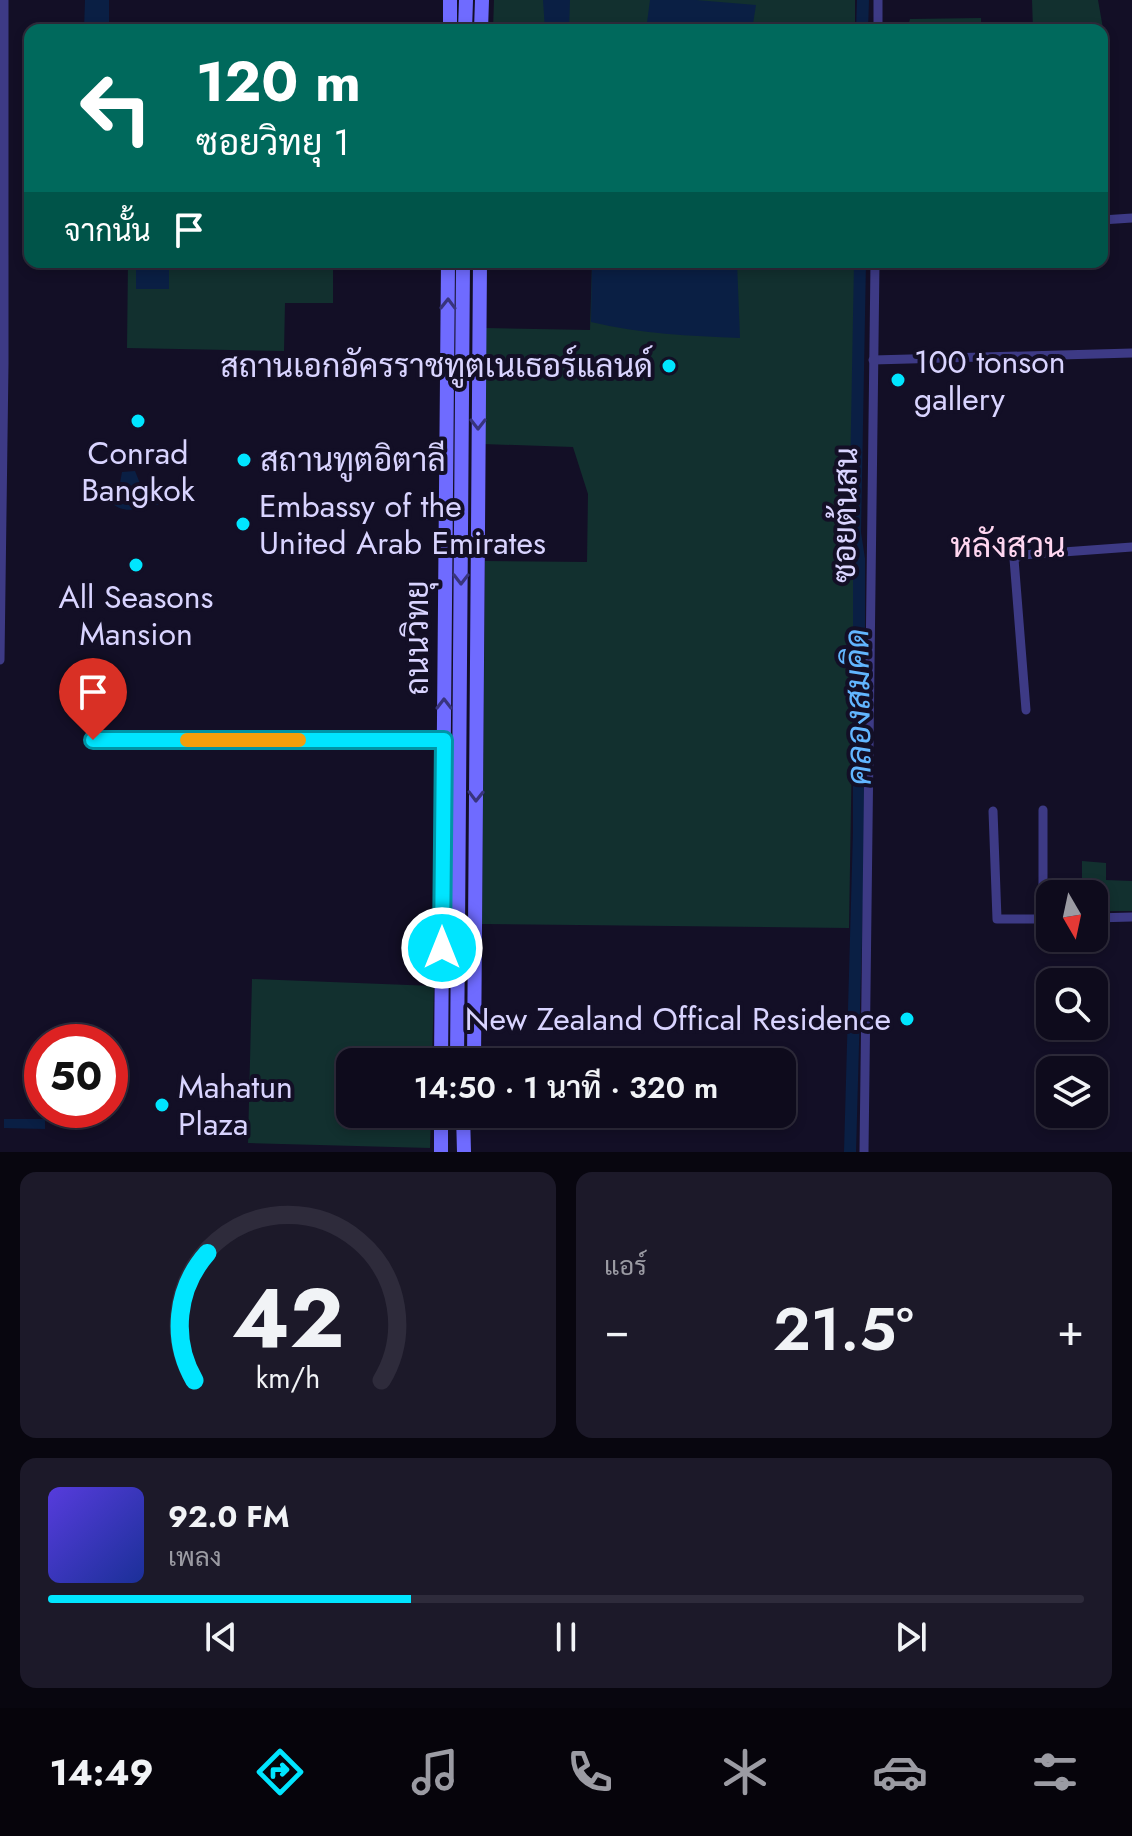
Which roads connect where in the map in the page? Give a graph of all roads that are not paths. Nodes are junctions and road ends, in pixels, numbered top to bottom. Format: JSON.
{"nodes":[{"id":1,"x":4,"y":0,"type":"edge"},
{"id":2,"x":450,"y":0,"type":"edge"},
{"id":3,"x":466,"y":0,"type":"edge"},
{"id":4,"x":482,"y":0,"type":"edge"},
{"id":5,"x":878,"y":0,"type":"edge"},
{"id":6,"x":450,"y":24,"type":"edge"},
{"id":7,"x":465,"y":24,"type":"edge"},
{"id":8,"x":479,"y":24,"type":"edge"},
{"id":9,"x":878,"y":24,"type":"edge"},
{"id":10,"x":2,"y":165,"type":"edge"},
{"id":11,"x":1132,"y":218,"type":"edge"},
{"id":12,"x":1108,"y":220,"type":"edge"},
{"id":13,"x":448,"y":268,"type":"edge"},
{"id":14,"x":463,"y":268,"type":"edge"},
{"id":15,"x":480,"y":268,"type":"edge"},
{"id":16,"x":875,"y":268,"type":"edge"},
{"id":17,"x":1132,"y":353,"type":"edge"},
{"id":18,"x":873,"y":360,"type":"junction"},
{"id":19,"x":447,"y":393,"type":"junction"},
{"id":20,"x":462,"y":393,"type":"junction"},
{"id":21,"x":1,"y":453,"type":"edge"},
{"id":22,"x":1132,"y":547,"type":"edge"},
{"id":23,"x":0,"y":614,"type":"edge"},
{"id":24,"x":0,"y":660,"type":"edge"},
{"id":25,"x":1026,"y":710,"type":"dead end"},
{"id":26,"x":93,"y":740,"type":"dead end"},
{"id":27,"x":444,"y":740,"type":"junction"},
{"id":28,"x":1043,"y":810,"type":"dead end"},
{"id":29,"x":993,"y":811,"type":"dead end"},
{"id":30,"x":1046,"y":880,"type":"edge"},
{"id":31,"x":1132,"y":917,"type":"edge"},
{"id":32,"x":1108,"y":918,"type":"edge"},
{"id":33,"x":1036,"y":919,"type":"edge"},
{"id":34,"x":441,"y":1048,"type":"edge"},
{"id":35,"x":457,"y":1048,"type":"edge"},
{"id":36,"x":474,"y":1048,"type":"edge"},
{"id":37,"x":441,"y":1128,"type":"edge"},
{"id":38,"x":464,"y":1128,"type":"edge"},
{"id":39,"x":441,"y":1152,"type":"edge"},
{"id":40,"x":464,"y":1152,"type":"edge"},
{"id":41,"x":864,"y":1152,"type":"edge"}],
"edges":[{"from":1,"to":10,"type":"street"},
{"from":2,"to":6,"type":"main road"},
{"from":3,"to":7,"type":"main road"},
{"from":4,"to":8,"type":"main road"},
{"from":5,"to":9,"type":"street"},
{"from":10,"to":21,"type":"street"},
{"from":11,"to":12,"type":"street"},
{"from":19,"to":13,"type":"main road","name":"ถนนวิทยุ","one_way":true},
{"from":14,"to":20,"type":"main road","name":"ถนนวิทยุ"},
{"from":15,"to":36,"type":"main road","name":"ถนนวิทยุ","one_way":true},
{"from":16,"to":18,"type":"street","name":"ซอยต้นสน"},
{"from":17,"to":18,"type":"street"},
{"from":18,"to":41,"type":"street","name":"ซอยต้นสน"},
{"from":19,"to":20,"type":"main road"},
{"from":27,"to":19,"type":"main road","name":"ถนนวิทยุ","one_way":true},
{"from":20,"to":35,"type":"main road","name":"ถนนวิทยุ","one_way":true},
{"from":21,"to":23,"type":"street"},
{"from":22,"to":25,"type":"street"},
{"from":23,"to":24,"type":"street"},
{"from":26,"to":27,"type":"street"},
{"from":27,"to":34,"type":"main road","name":"ถนนวิทยุ"},
{"from":28,"to":30,"type":"street"},
{"from":29,"to":33,"type":"street"},
{"from":31,"to":32,"type":"street"},
{"from":37,"to":39,"type":"main road"},
{"from":38,"to":40,"type":"main road"}]}
